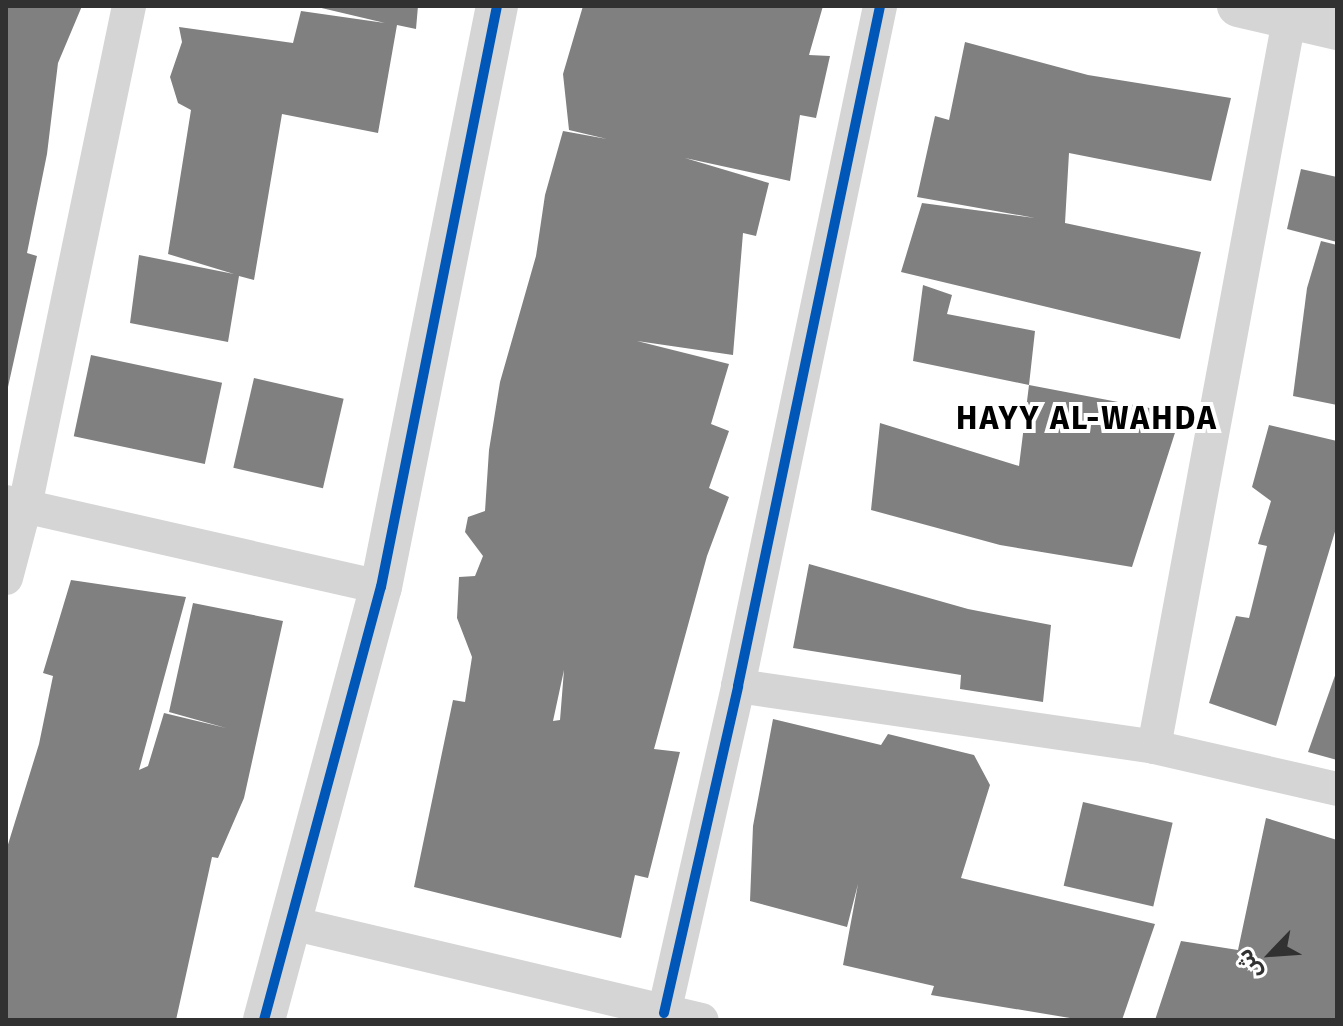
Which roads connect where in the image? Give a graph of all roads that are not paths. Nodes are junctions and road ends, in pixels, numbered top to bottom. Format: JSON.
{"nodes":[{"id":1,"x":129,"y":6,"type":"edge"},
{"id":2,"x":497,"y":6,"type":"edge"},
{"id":3,"x":880,"y":6,"type":"edge"},
{"id":4,"x":1238,"y":6,"type":"edge"},
{"id":5,"x":1289,"y":20,"type":"junction"},
{"id":6,"x":1337,"y":29,"type":"edge"},
{"id":7,"x":16,"y":504,"type":"edge"},
{"id":8,"x":6,"y":578,"type":"edge"},
{"id":9,"x":381,"y":587,"type":"junction"},
{"id":10,"x":738,"y":686,"type":"junction"},
{"id":11,"x":1154,"y":747,"type":"junction"},
{"id":12,"x":1337,"y":789,"type":"edge"},
{"id":13,"x":291,"y":923,"type":"junction"},
{"id":14,"x":664,"y":1013,"type":"junction"},
{"id":15,"x":264,"y":1020,"type":"edge"},
{"id":16,"x":702,"y":1020,"type":"edge"}],
"edges":[{"from":1,"to":7,"type":"street"},
{"from":2,"to":9,"type":"street"},
{"from":3,"to":10,"type":"street"},
{"from":4,"to":5,"type":"street"},
{"from":5,"to":6,"type":"street"},
{"from":5,"to":11,"type":"street"},
{"from":7,"to":8,"type":"street"},
{"from":7,"to":9,"type":"street"},
{"from":9,"to":13,"type":"street"},
{"from":10,"to":11,"type":"street"},
{"from":10,"to":14,"type":"street"},
{"from":11,"to":12,"type":"street"},
{"from":13,"to":14,"type":"street"},
{"from":13,"to":15,"type":"street"},
{"from":14,"to":16,"type":"street"}]}
